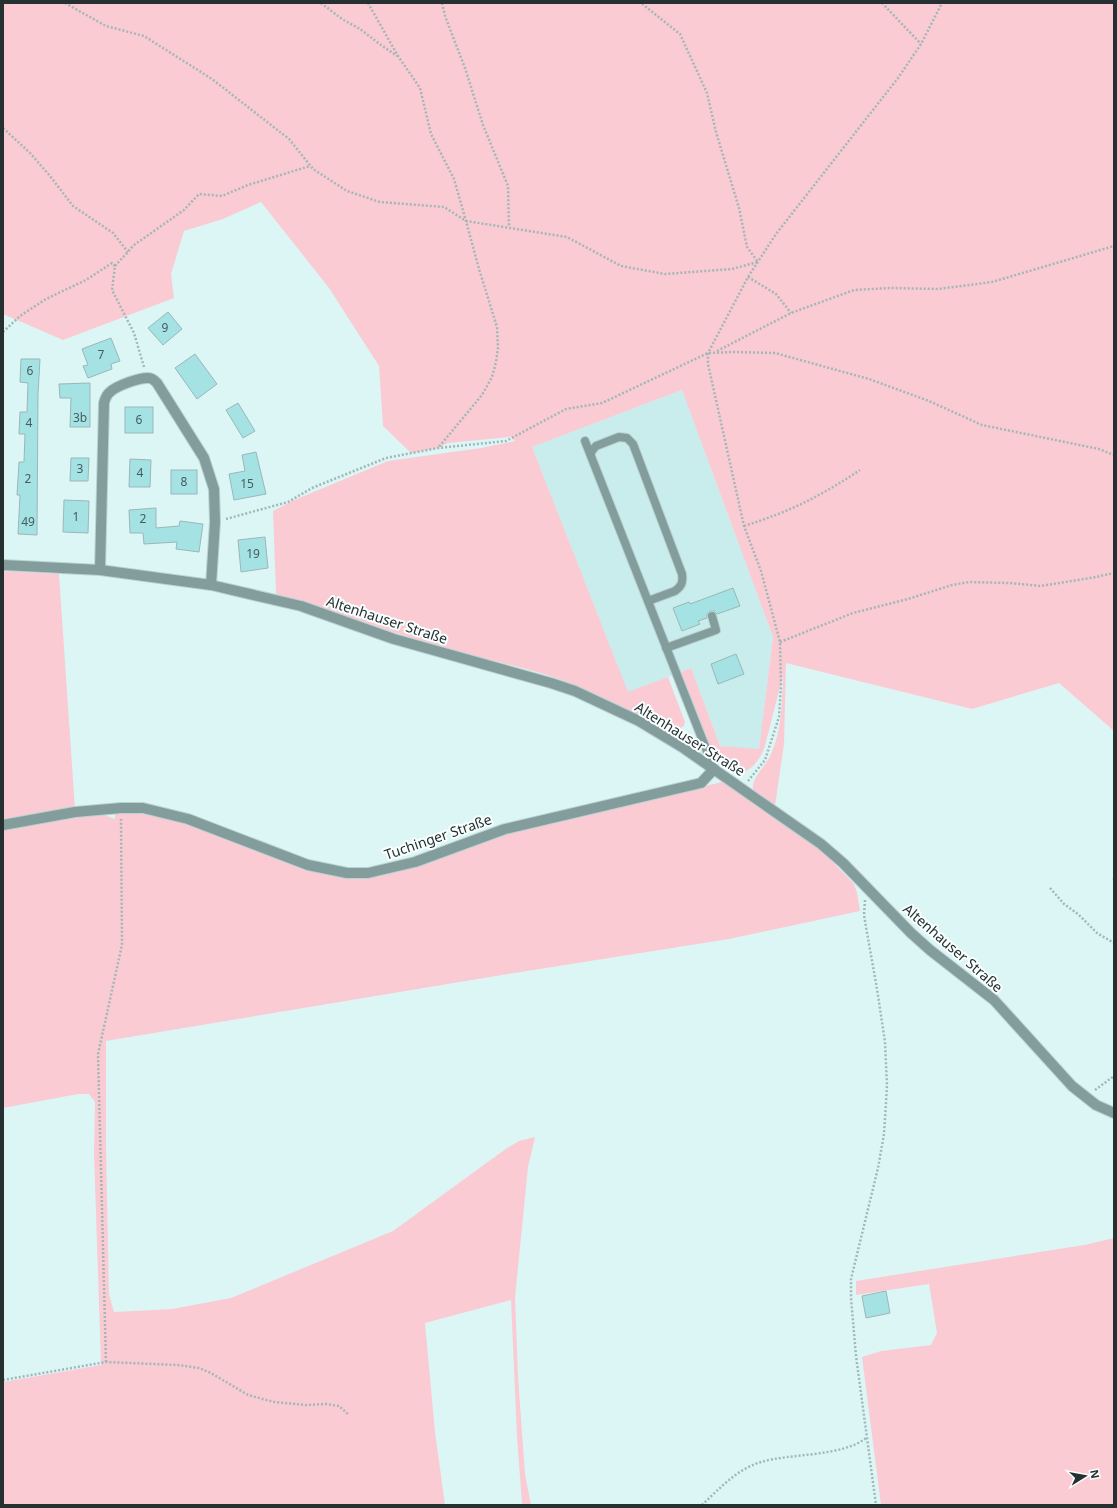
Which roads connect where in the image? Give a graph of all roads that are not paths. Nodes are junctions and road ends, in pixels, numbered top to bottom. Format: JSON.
{"nodes":[{"id":1,"x":585,"y":441,"type":"dead end"},
{"id":2,"x":591,"y":455,"type":"junction"},
{"id":3,"x":3,"y":565,"type":"edge"},
{"id":4,"x":100,"y":570,"type":"junction"},
{"id":5,"x":211,"y":585,"type":"junction"},
{"id":6,"x":648,"y":601,"type":"junction"},
{"id":7,"x":712,"y":616,"type":"dead end"},
{"id":8,"x":666,"y":648,"type":"junction"},
{"id":9,"x":714,"y":769,"type":"junction"},
{"id":10,"x":3,"y":825,"type":"edge"},
{"id":11,"x":1114,"y":1113,"type":"edge"}],
"edges":[{"from":1,"to":2,"type":"lane"},
{"from":2,"to":6,"type":"lane"},
{"from":2,"to":6,"type":"lane"},
{"from":3,"to":4,"type":"street","name":"Altenhauser Straße"},
{"from":4,"to":5,"type":"street","name":"Altenhauser Straße"},
{"from":4,"to":5,"type":"street"},
{"from":5,"to":9,"type":"street","name":"Altenhauser Straße"},
{"from":6,"to":8,"type":"lane"},
{"from":7,"to":8,"type":"lane"},
{"from":8,"to":9,"type":"lane"},
{"from":9,"to":10,"type":"street","name":"Tuchinger Straße"},
{"from":9,"to":11,"type":"street","name":"Altenhauser Straße"}]}
